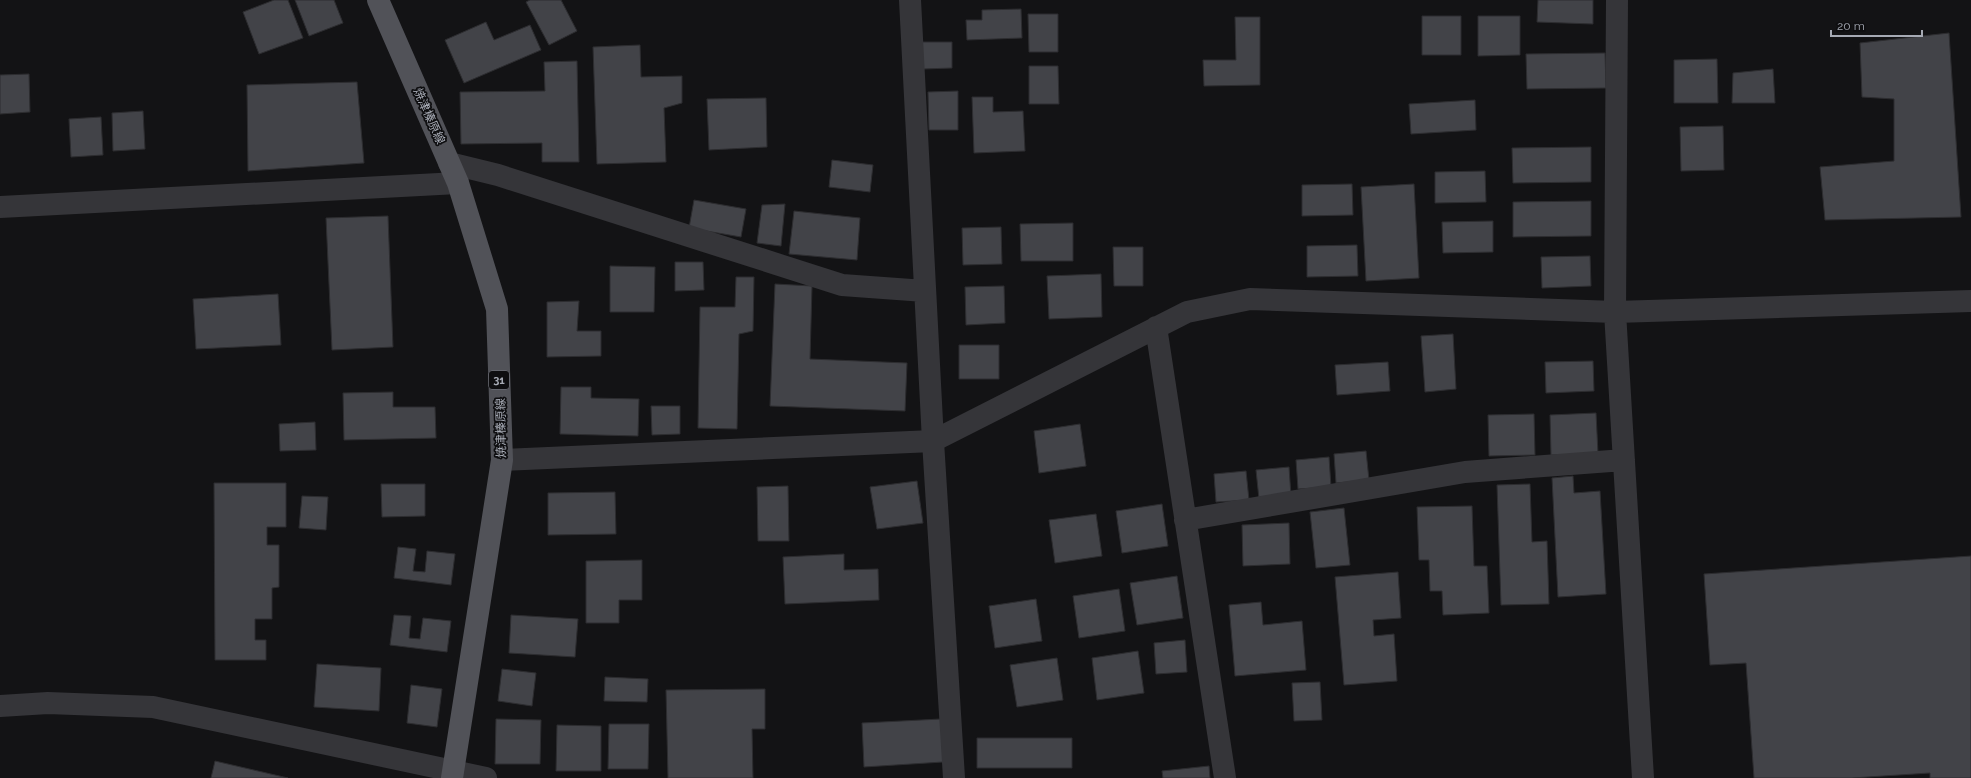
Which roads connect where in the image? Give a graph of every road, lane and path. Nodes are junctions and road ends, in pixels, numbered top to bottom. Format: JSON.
{"nodes":[{"id":1,"x":378,"y":0,"type":"edge"},
{"id":2,"x":910,"y":0,"type":"edge"},
{"id":3,"x":1617,"y":0,"type":"edge"},
{"id":4,"x":449,"y":163,"type":"junction"},
{"id":5,"x":458,"y":183,"type":"junction"},
{"id":6,"x":0,"y":207,"type":"edge"},
{"id":7,"x":925,"y":291,"type":"junction"},
{"id":8,"x":1971,"y":301,"type":"edge"},
{"id":9,"x":1615,"y":312,"type":"junction"},
{"id":10,"x":1156,"y":327,"type":"junction"},
{"id":11,"x":933,"y":441,"type":"junction"},
{"id":12,"x":502,"y":460,"type":"junction"},
{"id":13,"x":1624,"y":460,"type":"junction"},
{"id":14,"x":1186,"y":520,"type":"junction"},
{"id":15,"x":0,"y":706,"type":"edge"},
{"id":16,"x":452,"y":775,"type":"edge"},
{"id":17,"x":486,"y":778,"type":"edge"},
{"id":18,"x":954,"y":778,"type":"edge"},
{"id":19,"x":1225,"y":778,"type":"edge"},
{"id":20,"x":1643,"y":778,"type":"edge"}],
"edges":[{"from":1,"to":4,"type":"main road","name":"焼津榛原線","number":"31"},
{"from":2,"to":7,"type":"street"},
{"from":3,"to":9,"type":"street"},
{"from":4,"to":5,"type":"main road","name":"焼津榛原線","number":"31"},
{"from":4,"to":7,"type":"street"},
{"from":5,"to":6,"type":"street"},
{"from":5,"to":12,"type":"main road","name":"焼津榛原線","number":"31"},
{"from":7,"to":11,"type":"street"},
{"from":8,"to":9,"type":"street"},
{"from":9,"to":10,"type":"street"},
{"from":9,"to":13,"type":"street"},
{"from":10,"to":11,"type":"street"},
{"from":10,"to":14,"type":"street"},
{"from":11,"to":12,"type":"street"},
{"from":11,"to":18,"type":"street"},
{"from":12,"to":16,"type":"main road","name":"焼津榛原線","number":"31"},
{"from":13,"to":14,"type":"street"},
{"from":13,"to":20,"type":"street"},
{"from":14,"to":19,"type":"street"},
{"from":15,"to":16,"type":"street"},
{"from":16,"to":17,"type":"street"}]}
